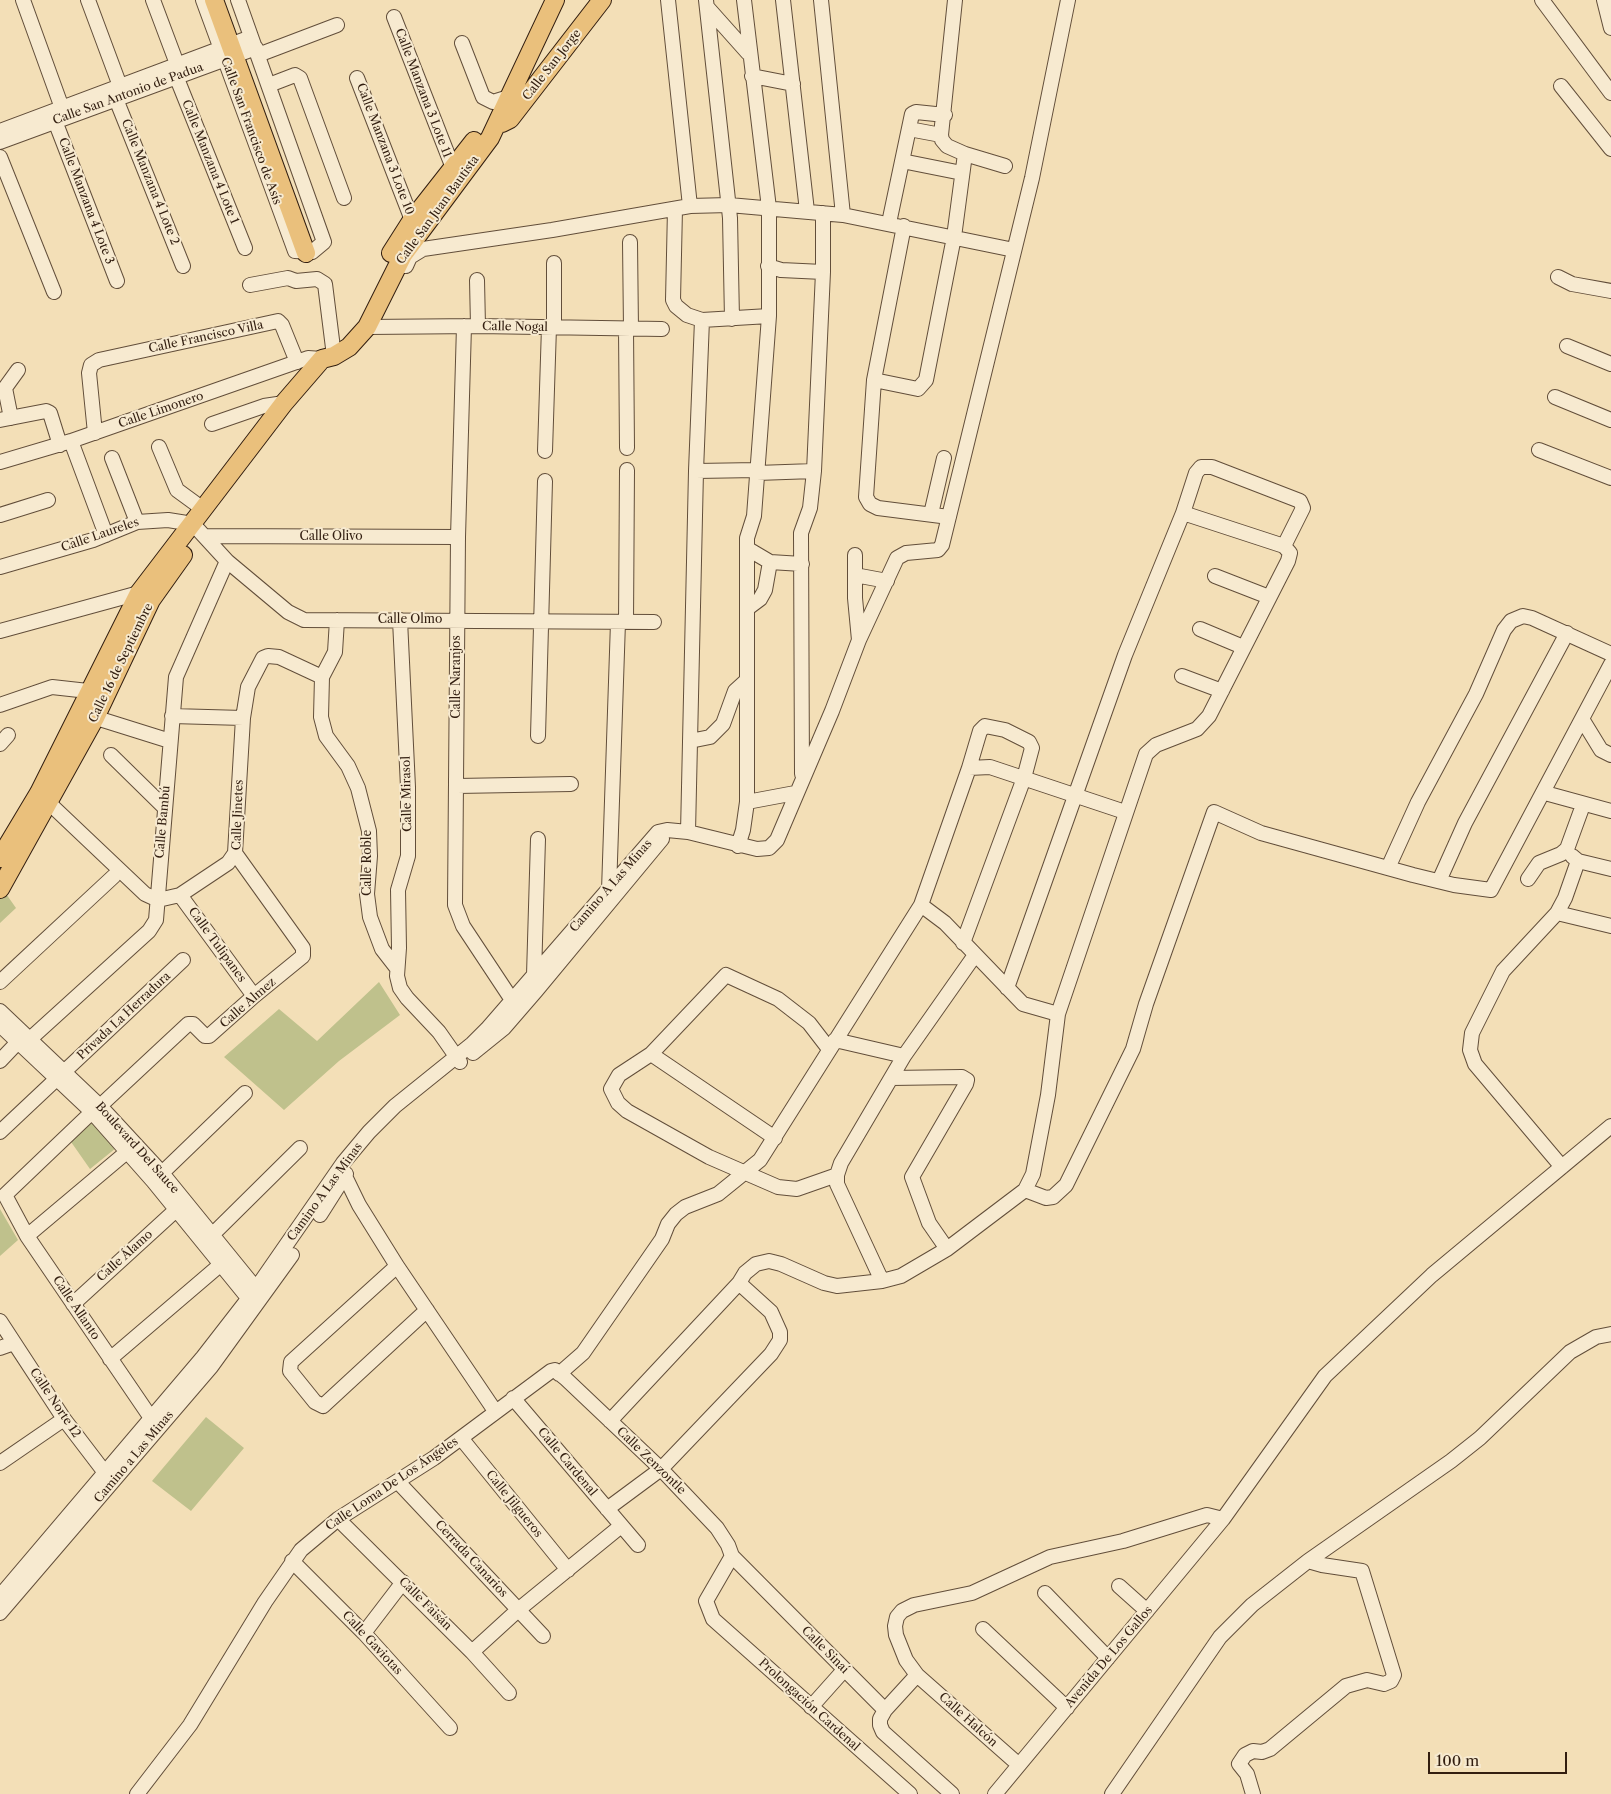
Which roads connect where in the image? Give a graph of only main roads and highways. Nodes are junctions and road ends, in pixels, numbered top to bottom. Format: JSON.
{"nodes":[{"id":1,"x":214,"y":0,"type":"edge"},
{"id":2,"x":545,"y":0,"type":"edge"},
{"id":3,"x":555,"y":0,"type":"edge"},
{"id":4,"x":590,"y":0,"type":"edge"},
{"id":5,"x":602,"y":0,"type":"edge"},
{"id":6,"x":237,"y":1,"type":"edge"},
{"id":7,"x":240,"y":49,"type":"junction"},
{"id":8,"x":504,"y":99,"type":"junction"},
{"id":9,"x":491,"y":124,"type":"junction"},
{"id":10,"x":311,"y":252,"type":"road end"},
{"id":11,"x":370,"y":320,"type":"junction"},
{"id":12,"x":328,"y":357,"type":"junction"},
{"id":13,"x":199,"y":530,"type":"junction"},
{"id":14,"x":87,"y":715,"type":"junction"},
{"id":15,"x":0,"y":858,"type":"edge"},
{"id":16,"x":0,"y":889,"type":"edge"}],
"edges":[{"from":1,"to":7,"type":"main road","name":"Calle San Francisco de Asís"},
{"from":2,"to":8,"type":"main road","name":"Calle San Juan Bautista"},
{"from":3,"to":8,"type":"main road","name":"Calle San Juan Bautista"},
{"from":4,"to":8,"type":"main road","name":"Calle San Jorge"},
{"from":5,"to":9,"type":"main road","name":"Calle San Jorge"},
{"from":6,"to":7,"type":"main road","name":"Calle San Francisco de Asís"},
{"from":7,"to":10,"type":"main road","name":"Calle San Francisco de Asís"},
{"from":8,"to":9,"type":"main road","name":"Calle San Juan Bautista"},
{"from":9,"to":11,"type":"main road","name":"Calle San Juan Bautista"},
{"from":9,"to":11,"type":"main road","name":"Calle San Juan Bautista"},
{"from":11,"to":12,"type":"main road","name":"Calle 16 de Septiembre"},
{"from":12,"to":13,"type":"main road","name":"Calle 16 de Septiembre"},
{"from":12,"to":13,"type":"main road","name":"Calle 16 de Septiembre"},
{"from":13,"to":14,"type":"main road","name":"Calle 16 de Septiembre"},
{"from":13,"to":14,"type":"main road","name":"Calle 16 de Septiembre"},
{"from":14,"to":15,"type":"main road","name":"Calle 16 de Septiembre"},
{"from":14,"to":16,"type":"main road","name":"Calle 16 de Septiembre"}]}
